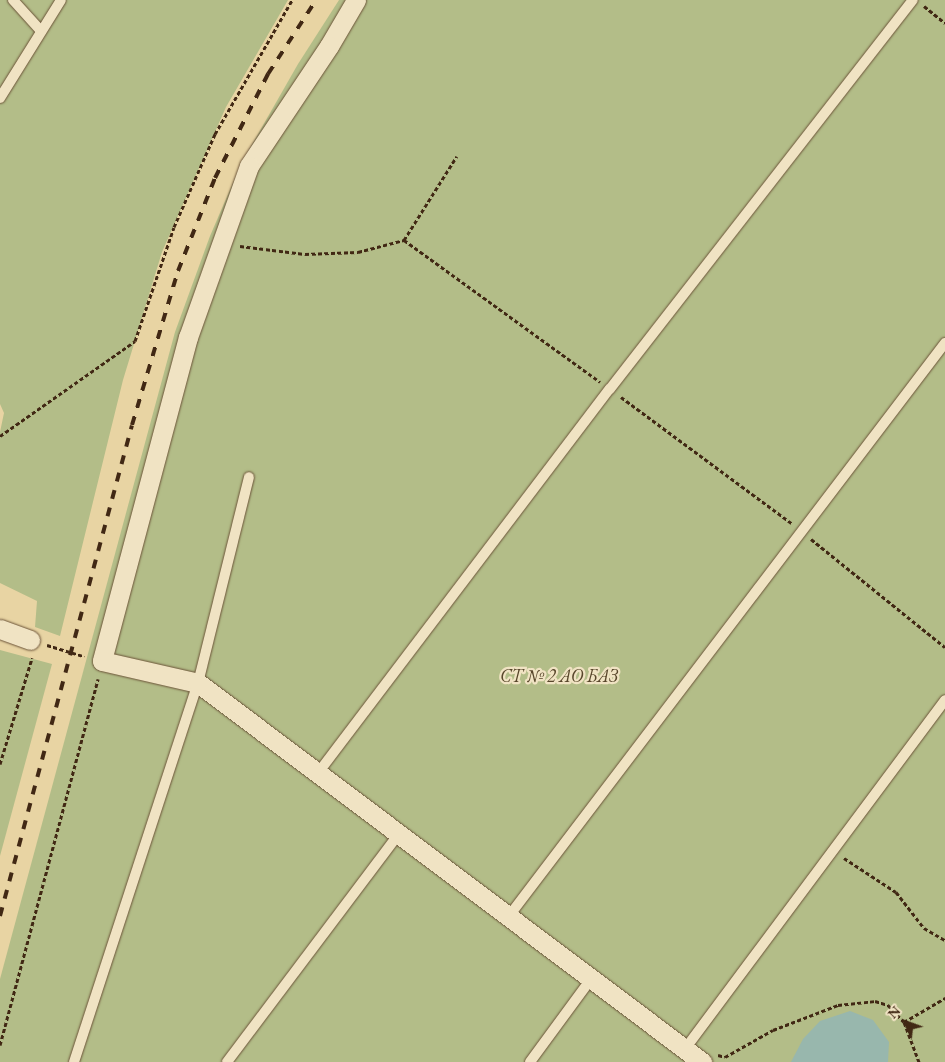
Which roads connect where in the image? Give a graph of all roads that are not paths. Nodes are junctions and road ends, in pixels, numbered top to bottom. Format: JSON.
{"nodes":[{"id":1,"x":13,"y":0,"type":"edge"},
{"id":2,"x":61,"y":0,"type":"edge"},
{"id":3,"x":356,"y":0,"type":"edge"},
{"id":4,"x":913,"y":0,"type":"edge"},
{"id":5,"x":40,"y":32,"type":"junction"},
{"id":6,"x":0,"y":98,"type":"edge"},
{"id":7,"x":945,"y":343,"type":"edge"},
{"id":8,"x":249,"y":477,"type":"dead end"},
{"id":9,"x":0,"y":629,"type":"edge"},
{"id":10,"x":30,"y":640,"type":"road end"},
{"id":11,"x":198,"y":683,"type":"junction"},
{"id":12,"x":945,"y":700,"type":"edge"},
{"id":13,"x":318,"y":773,"type":"junction"},
{"id":14,"x":399,"y":834,"type":"junction"},
{"id":15,"x":508,"y":916,"type":"junction"},
{"id":16,"x":591,"y":978,"type":"junction"},
{"id":17,"x":685,"y":1049,"type":"junction"},
{"id":18,"x":74,"y":1062,"type":"edge"},
{"id":19,"x":227,"y":1062,"type":"edge"},
{"id":20,"x":530,"y":1062,"type":"edge"},
{"id":21,"x":702,"y":1062,"type":"edge"}],
"edges":[{"from":1,"to":5,"type":"lane"},
{"from":2,"to":5,"type":"lane"},
{"from":3,"to":11,"type":"street"},
{"from":4,"to":13,"type":"lane"},
{"from":5,"to":6,"type":"lane"},
{"from":7,"to":15,"type":"lane"},
{"from":8,"to":11,"type":"lane"},
{"from":9,"to":10,"type":"street"},
{"from":11,"to":13,"type":"street"},
{"from":11,"to":18,"type":"lane"},
{"from":12,"to":17,"type":"lane"},
{"from":13,"to":14,"type":"street"},
{"from":14,"to":15,"type":"street"},
{"from":14,"to":19,"type":"lane"},
{"from":15,"to":16,"type":"street"},
{"from":16,"to":17,"type":"street"},
{"from":16,"to":20,"type":"lane"},
{"from":17,"to":21,"type":"street"}]}
